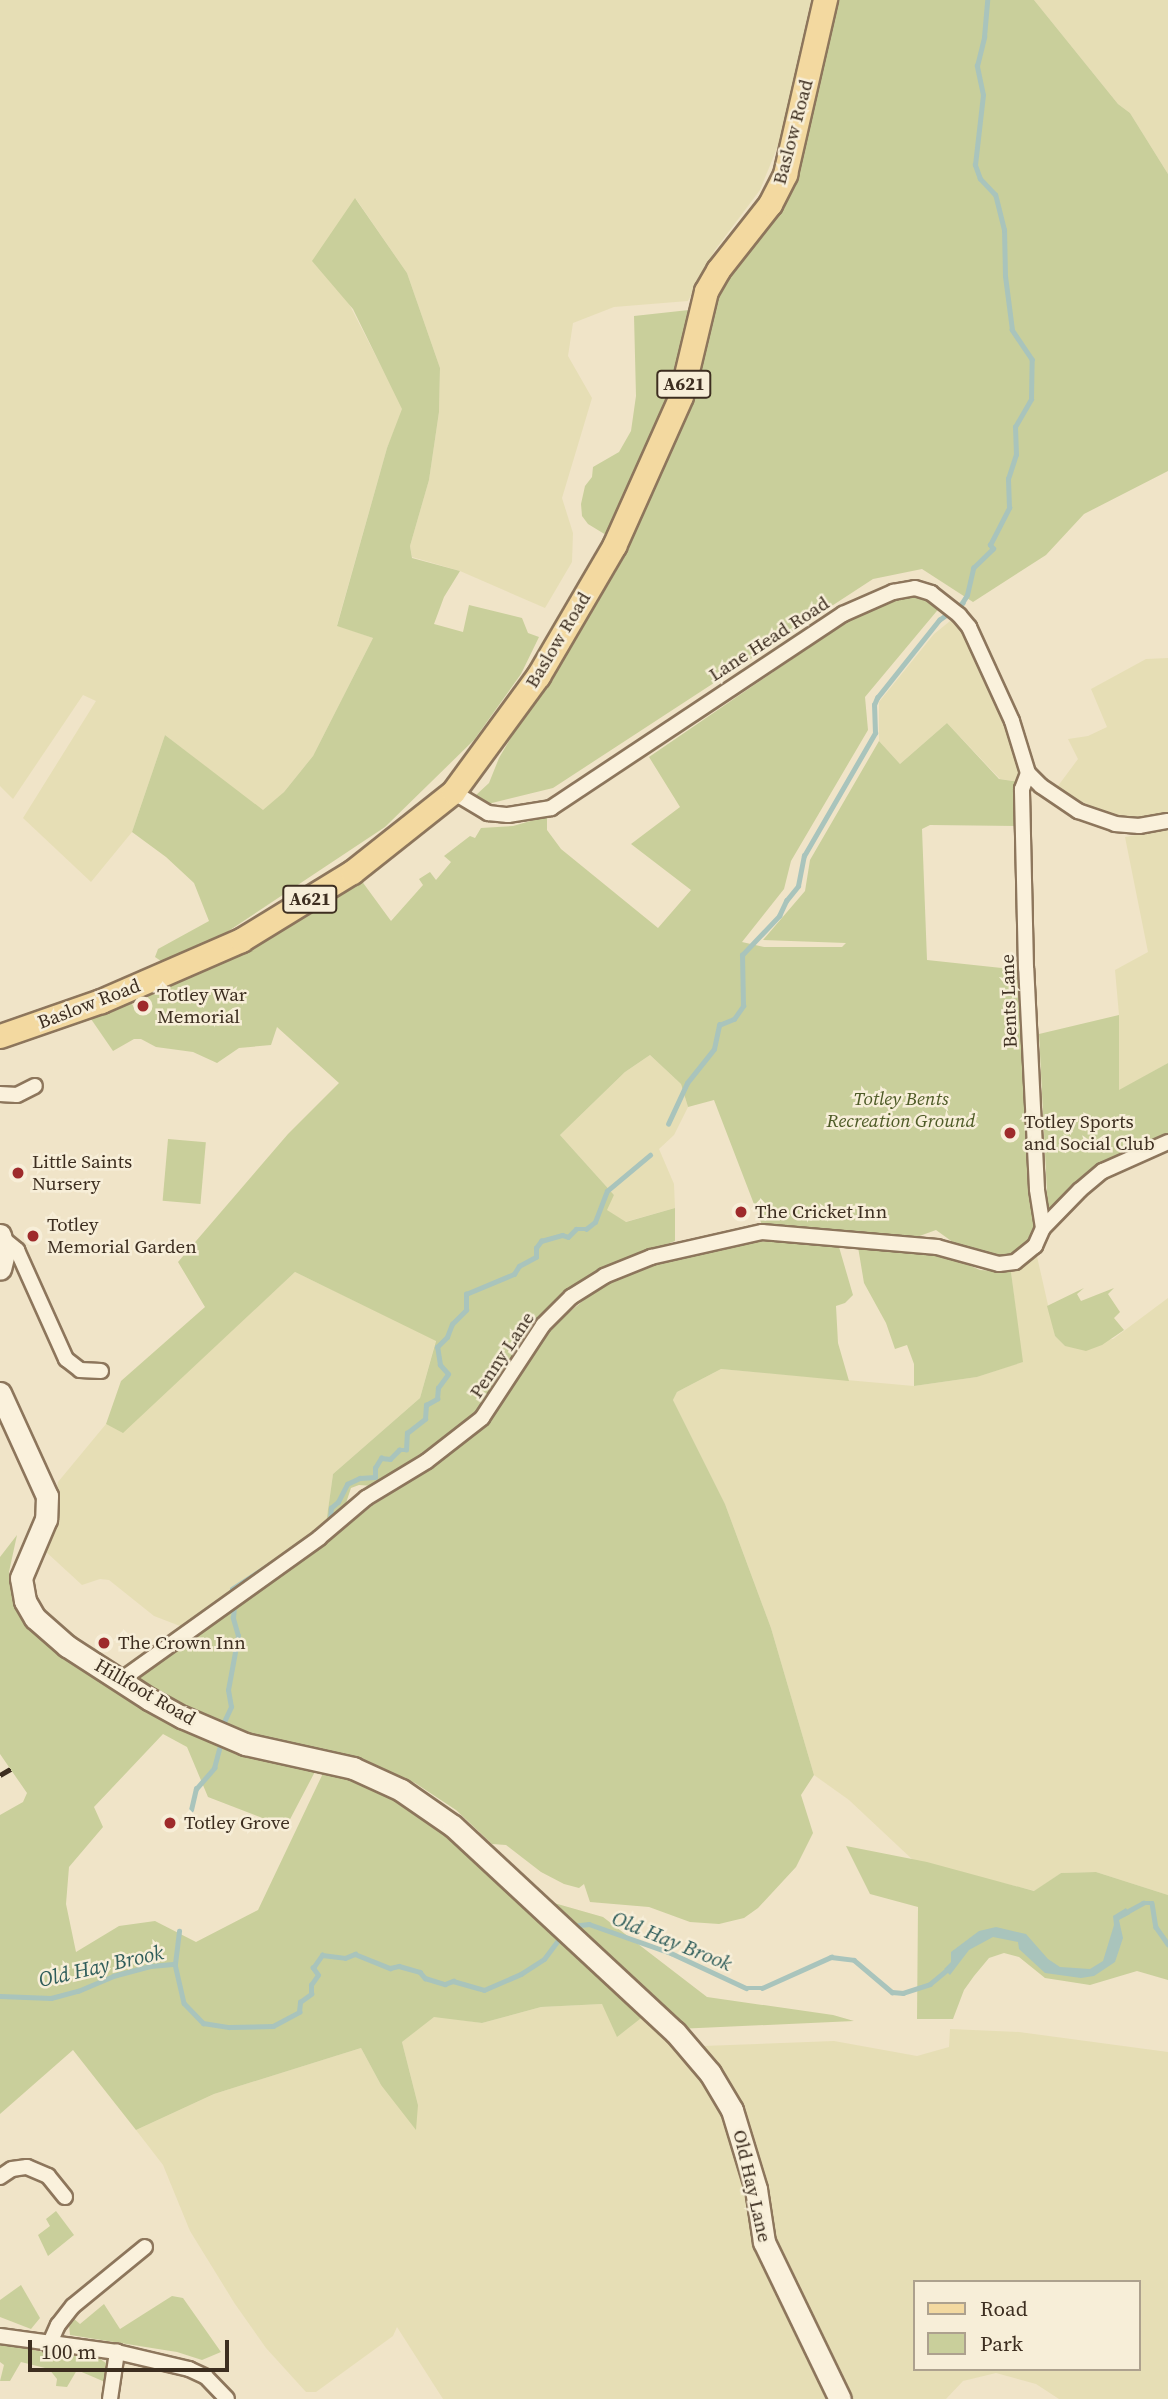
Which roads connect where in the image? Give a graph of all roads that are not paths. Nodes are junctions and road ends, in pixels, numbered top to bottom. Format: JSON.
{"nodes":[{"id":1,"x":825,"y":0,"type":"edge"},
{"id":2,"x":1028,"y":773,"type":"junction"},
{"id":3,"x":453,"y":792,"type":"junction"},
{"id":4,"x":1168,"y":821,"type":"edge"},
{"id":5,"x":0,"y":1036,"type":"edge"},
{"id":6,"x":35,"y":1086,"type":"dead end"},
{"id":7,"x":0,"y":1094,"type":"edge"},
{"id":8,"x":1168,"y":1142,"type":"edge"},
{"id":9,"x":1043,"y":1228,"type":"junction"},
{"id":10,"x":0,"y":1236,"type":"edge"},
{"id":11,"x":0,"y":1269,"type":"edge"},
{"id":12,"x":101,"y":1371,"type":"dead end"},
{"id":13,"x":0,"y":1393,"type":"edge"},
{"id":14,"x":121,"y":1680,"type":"junction"},
{"id":15,"x":511,"y":1878,"type":"joint"},
{"id":16,"x":0,"y":2177,"type":"edge"},
{"id":17,"x":65,"y":2197,"type":"dead end"},
{"id":18,"x":145,"y":2247,"type":"dead end"},
{"id":19,"x":0,"y":2336,"type":"edge"},
{"id":20,"x":49,"y":2345,"type":"junction"},
{"id":21,"x":117,"y":2353,"type":"junction"},
{"id":22,"x":110,"y":2399,"type":"edge"},
{"id":23,"x":226,"y":2399,"type":"edge"},
{"id":24,"x":840,"y":2399,"type":"edge"}],
"edges":[{"from":1,"to":3,"type":"main road","name":"Baslow Road","number":"A621"},
{"from":2,"to":3,"type":"street","name":"Lane Head Road"},
{"from":2,"to":4,"type":"street"},
{"from":2,"to":9,"type":"street","name":"Bents Lane"},
{"from":3,"to":5,"type":"main road","name":"Baslow Road","number":"A621"},
{"from":6,"to":7,"type":"street"},
{"from":8,"to":9,"type":"street","name":"Penny Lane"},
{"from":9,"to":14,"type":"street","name":"Penny Lane"},
{"from":10,"to":11,"type":"street"},
{"from":10,"to":12,"type":"street"},
{"from":13,"to":14,"type":"street","name":"Hillfoot Road"},
{"from":14,"to":15,"type":"street","name":"Hillfoot Road"},
{"from":15,"to":24,"type":"street","name":"Old Hay Lane"},
{"from":16,"to":17,"type":"street"},
{"from":18,"to":20,"type":"street"},
{"from":19,"to":20,"type":"street"},
{"from":20,"to":21,"type":"street"},
{"from":21,"to":22,"type":"street"},
{"from":21,"to":23,"type":"street"}]}
